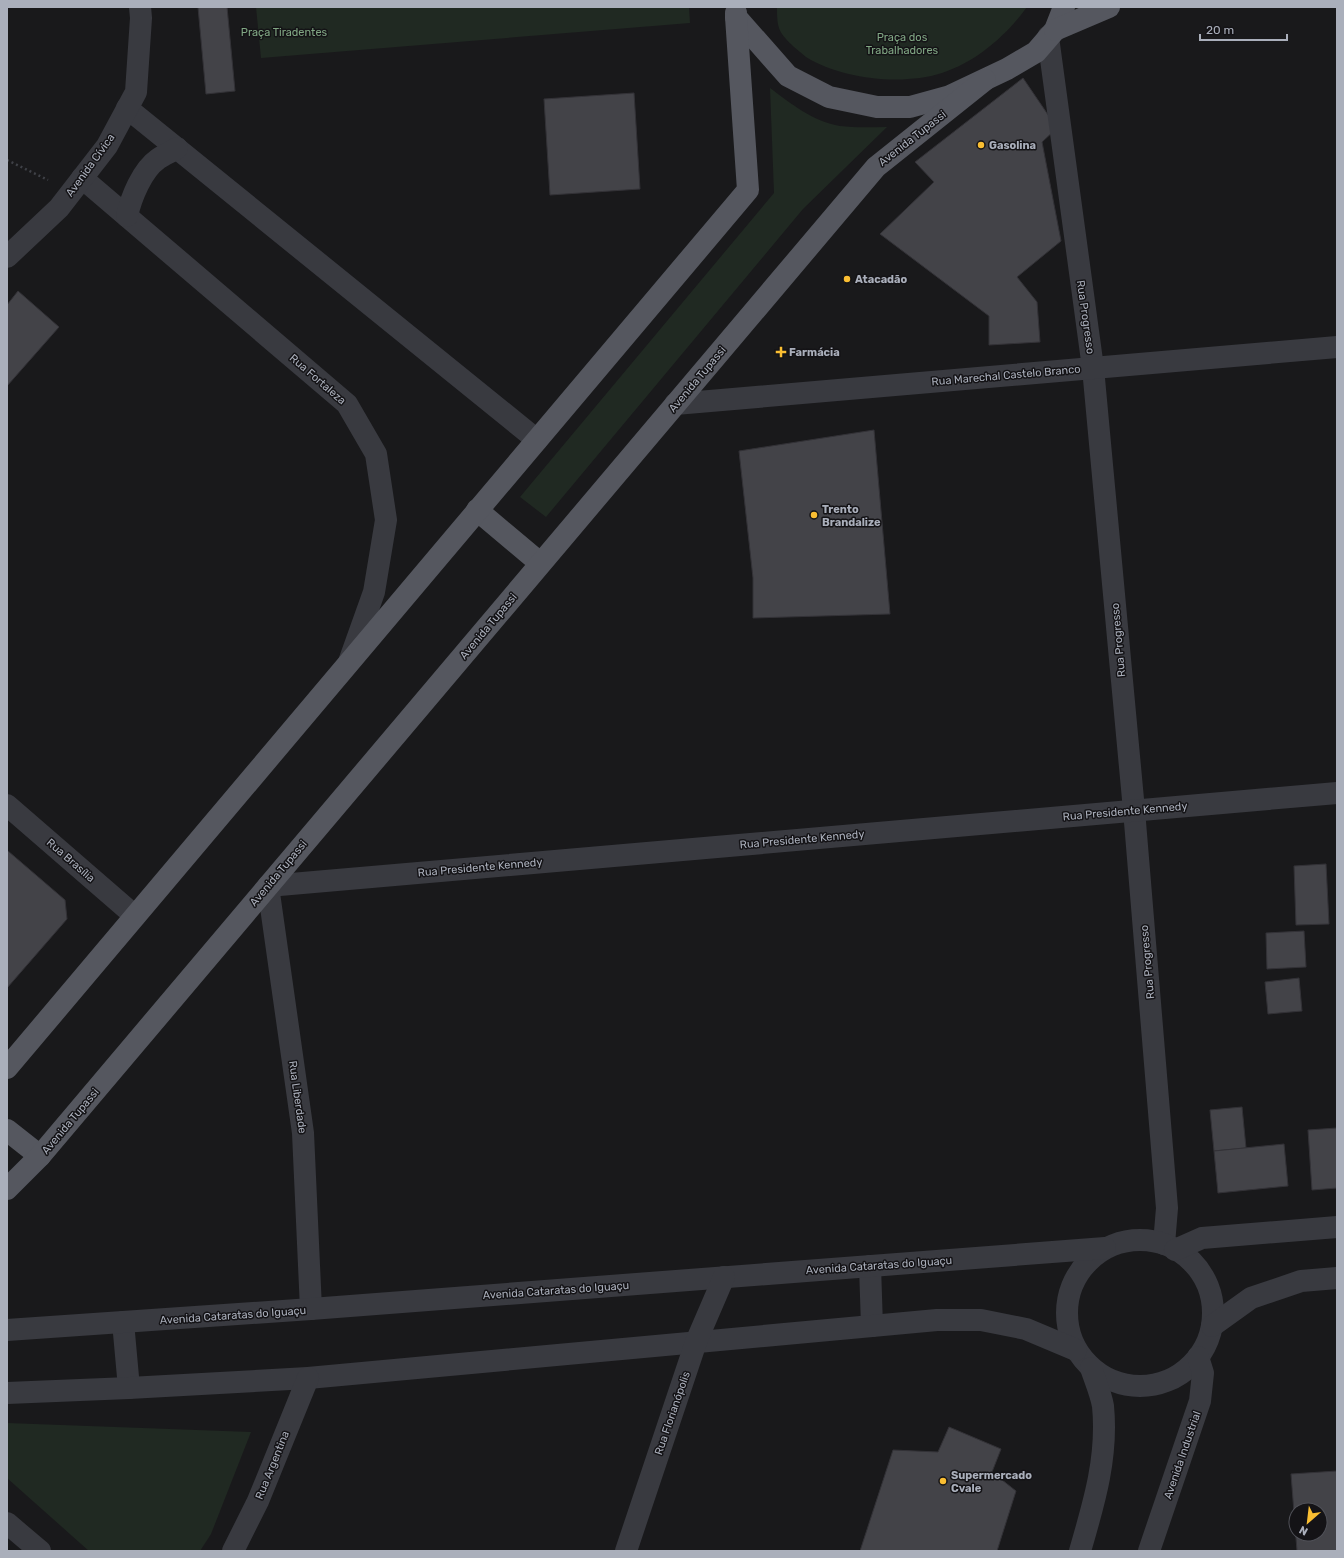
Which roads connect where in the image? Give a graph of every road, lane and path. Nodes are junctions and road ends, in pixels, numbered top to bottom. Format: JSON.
{"nodes":[{"id":1,"x":140,"y":7,"type":"edge"},
{"id":2,"x":1064,"y":7,"type":"edge"},
{"id":3,"x":1109,"y":7,"type":"edge"},
{"id":4,"x":736,"y":12,"type":"edge"},
{"id":5,"x":1051,"y":33,"type":"junction"},
{"id":6,"x":985,"y":80,"type":"junction"},
{"id":7,"x":127,"y":108,"type":"junction"},
{"id":8,"x":177,"y":148,"type":"junction"},
{"id":9,"x":7,"y":160,"type":"edge"},
{"id":10,"x":82,"y":178,"type":"junction"},
{"id":11,"x":127,"y":216,"type":"junction"},
{"id":12,"x":7,"y":257,"type":"edge"},
{"id":13,"x":1337,"y":347,"type":"edge"},
{"id":14,"x":1093,"y":368,"type":"junction"},
{"id":15,"x":675,"y":404,"type":"junction"},
{"id":16,"x":536,"y":440,"type":"junction"},
{"id":17,"x":477,"y":510,"type":"junction"},
{"id":18,"x":540,"y":564,"type":"junction"},
{"id":19,"x":349,"y":662,"type":"junction"},
{"id":20,"x":1337,"y":793,"type":"edge"},
{"id":21,"x":7,"y":804,"type":"edge"},
{"id":22,"x":1134,"y":810,"type":"junction"},
{"id":23,"x":268,"y":886,"type":"junction"},
{"id":24,"x":135,"y":916,"type":"junction"},
{"id":25,"x":7,"y":1068,"type":"edge"},
{"id":26,"x":7,"y":1130,"type":"edge"},
{"id":27,"x":40,"y":1156,"type":"junction"},
{"id":28,"x":7,"y":1189,"type":"edge"},
{"id":29,"x":1337,"y":1227,"type":"edge"},
{"id":30,"x":1170,"y":1247,"type":"junction"},
{"id":31,"x":1105,"y":1248,"type":"junction"},
{"id":32,"x":870,"y":1266,"type":"junction"},
{"id":33,"x":724,"y":1277,"type":"junction"},
{"id":34,"x":1337,"y":1278,"type":"edge"},
{"id":35,"x":311,"y":1309,"type":"junction"},
{"id":36,"x":123,"y":1322,"type":"junction"},
{"id":37,"x":872,"y":1326,"type":"junction"},
{"id":38,"x":1212,"y":1326,"type":"junction"},
{"id":39,"x":7,"y":1330,"type":"edge"},
{"id":40,"x":696,"y":1342,"type":"junction"},
{"id":41,"x":1076,"y":1350,"type":"junction"},
{"id":42,"x":1198,"y":1357,"type":"junction"},
{"id":43,"x":1091,"y":1368,"type":"junction"},
{"id":44,"x":308,"y":1378,"type":"junction"},
{"id":45,"x":129,"y":1388,"type":"junction"},
{"id":46,"x":7,"y":1393,"type":"edge"},
{"id":47,"x":7,"y":1523,"type":"edge"},
{"id":48,"x":40,"y":1551,"type":"edge"},
{"id":49,"x":233,"y":1551,"type":"edge"},
{"id":50,"x":626,"y":1551,"type":"edge"},
{"id":51,"x":1080,"y":1551,"type":"edge"},
{"id":52,"x":1149,"y":1551,"type":"edge"}],
"edges":[{"from":1,"to":7,"type":"street","name":"Avenida Cívica"},
{"from":2,"to":5,"type":"main road"},
{"from":3,"to":5,"type":"main road"},
{"from":4,"to":6,"type":"main road"},
{"from":4,"to":16,"type":"main road"},
{"from":5,"to":6,"type":"main road"},
{"from":5,"to":14,"type":"street","name":"Rua Progresso"},
{"from":6,"to":15,"type":"main road","name":"Avenida Tupassi"},
{"from":7,"to":8,"type":"street"},
{"from":7,"to":10,"type":"street","name":"Avenida Cívica"},
{"from":8,"to":11,"type":"street"},
{"from":8,"to":16,"type":"street"},
{"from":9,"to":10,"type":"path"},
{"from":10,"to":11,"type":"street","name":"Rua Fortaleza"},
{"from":10,"to":12,"type":"street","name":"Avenida Cívica"},
{"from":11,"to":19,"type":"street","name":"Rua Fortaleza"},
{"from":13,"to":14,"type":"street","name":"Rua Marechal Castelo Branco"},
{"from":14,"to":15,"type":"street","name":"Rua Marechal Castelo Branco"},
{"from":14,"to":22,"type":"street","name":"Rua Progresso"},
{"from":15,"to":18,"type":"main road","name":"Avenida Tupassi"},
{"from":16,"to":17,"type":"main road"},
{"from":17,"to":18,"type":"main road"},
{"from":17,"to":19,"type":"main road"},
{"from":18,"to":23,"type":"main road","name":"Avenida Tupassi"},
{"from":19,"to":24,"type":"main road"},
{"from":20,"to":22,"type":"street","name":"Rua Presidente Kennedy"},
{"from":21,"to":24,"type":"street","name":"Rua Brasília"},
{"from":22,"to":23,"type":"street","name":"Rua Presidente Kennedy"},
{"from":22,"to":30,"type":"street","name":"Rua Progresso"},
{"from":23,"to":27,"type":"main road","name":"Avenida Tupassi"},
{"from":23,"to":35,"type":"street","name":"Rua Liberdade"},
{"from":24,"to":25,"type":"main road"},
{"from":26,"to":27,"type":"main road"},
{"from":27,"to":28,"type":"main road","name":"Avenida Tupassi"},
{"from":29,"to":30,"type":"street"},
{"from":30,"to":31,"type":"street"},
{"from":30,"to":38,"type":"street"},
{"from":31,"to":32,"type":"street","name":"Avenida Cataratas do Iguaçu"},
{"from":31,"to":41,"type":"street"},
{"from":32,"to":33,"type":"street","name":"Avenida Cataratas do Iguaçu"},
{"from":32,"to":37,"type":"street"},
{"from":33,"to":35,"type":"street","name":"Avenida Cataratas do Iguaçu"},
{"from":33,"to":40,"type":"street","name":"Rua Florianópolis"},
{"from":34,"to":38,"type":"street"},
{"from":35,"to":36,"type":"street","name":"Avenida Cataratas do Iguaçu"},
{"from":36,"to":39,"type":"street","name":"Avenida Cataratas do Iguaçu"},
{"from":36,"to":45,"type":"street"},
{"from":37,"to":40,"type":"street"},
{"from":37,"to":41,"type":"street"},
{"from":38,"to":42,"type":"street"},
{"from":40,"to":44,"type":"street"},
{"from":40,"to":50,"type":"street","name":"Rua Florianópolis"},
{"from":41,"to":43,"type":"street"},
{"from":42,"to":43,"type":"street"},
{"from":42,"to":52,"type":"street","name":"Avenida Industrial"},
{"from":43,"to":51,"type":"street"},
{"from":44,"to":45,"type":"street"},
{"from":44,"to":49,"type":"street","name":"Rua Argentina"},
{"from":45,"to":46,"type":"street"},
{"from":47,"to":48,"type":"street"}]}
